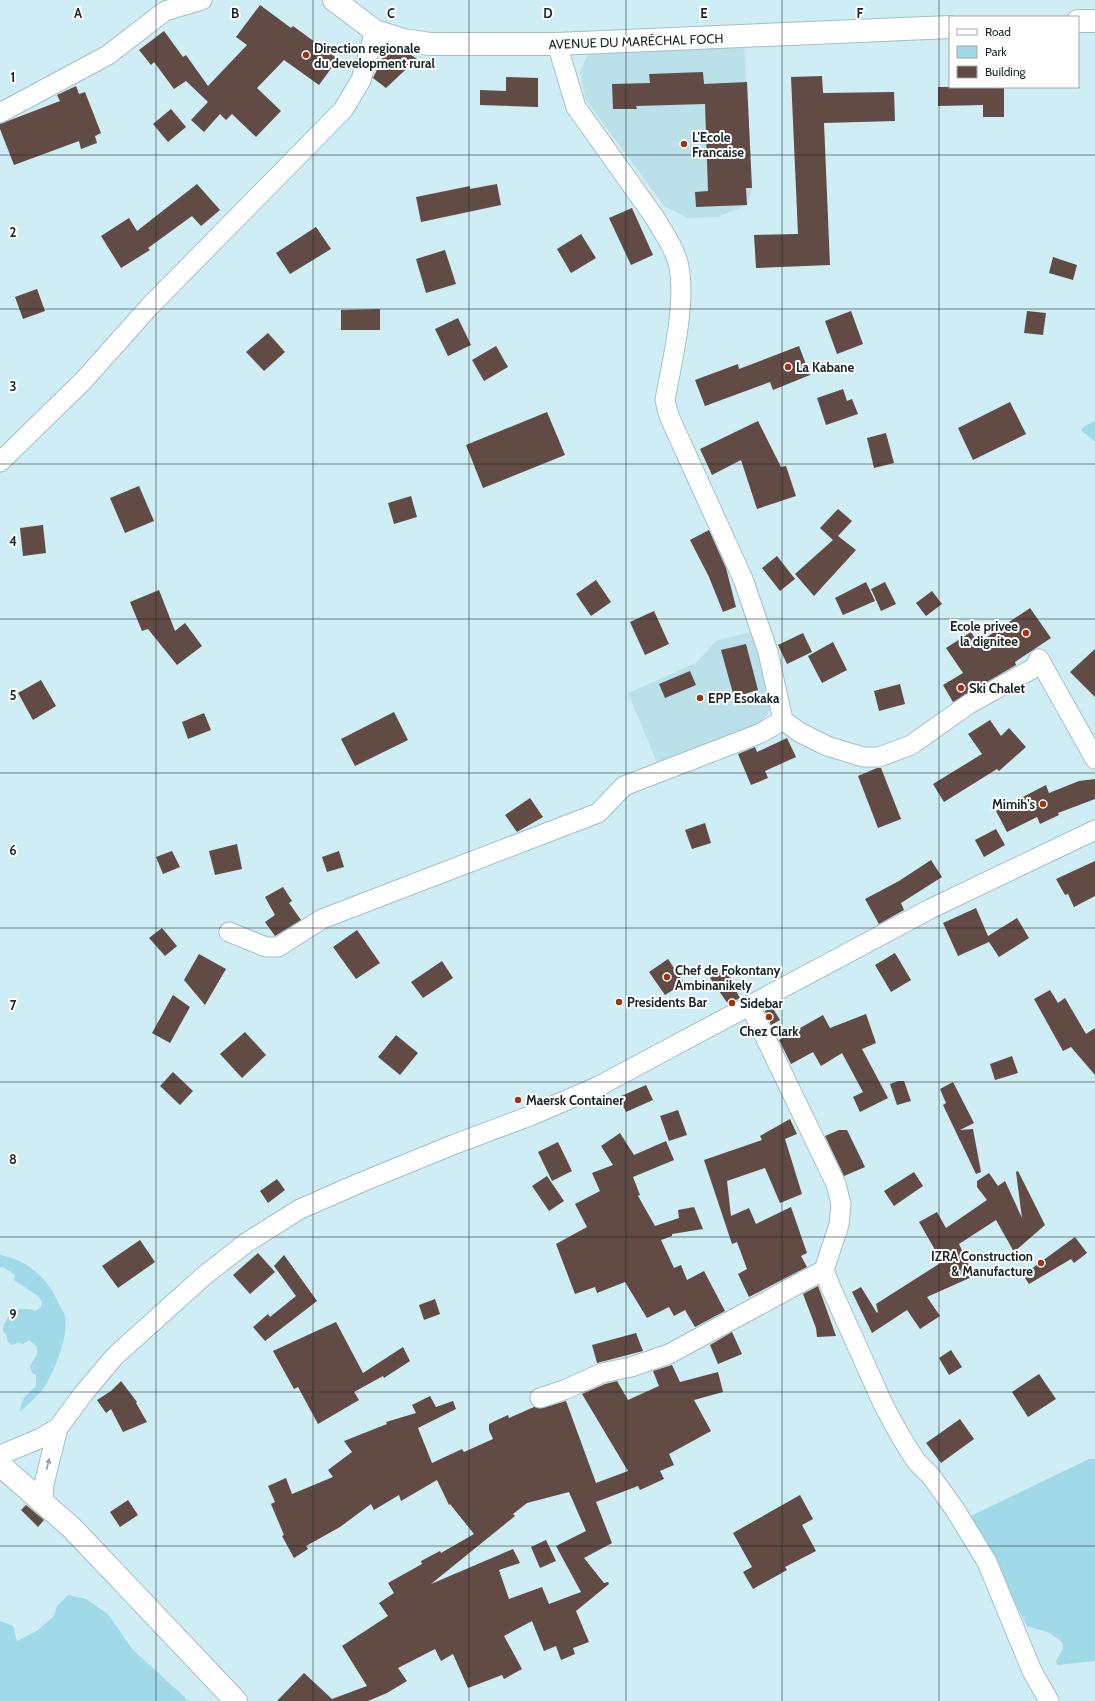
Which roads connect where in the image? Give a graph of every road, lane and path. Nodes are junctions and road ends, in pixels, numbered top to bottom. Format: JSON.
{"nodes":[{"id":1,"x":202,"y":0,"type":"edge"},
{"id":2,"x":334,"y":0,"type":"edge"},
{"id":3,"x":1095,"y":21,"type":"edge"},
{"id":4,"x":1079,"y":22,"type":"edge"},
{"id":5,"x":949,"y":27,"type":"edge"},
{"id":6,"x":375,"y":31,"type":"junction"},
{"id":7,"x":557,"y":44,"type":"junction"},
{"id":8,"x":0,"y":113,"type":"edge"},
{"id":9,"x":0,"y":462,"type":"edge"},
{"id":10,"x":783,"y":720,"type":"junction"},
{"id":11,"x":1095,"y":759,"type":"edge"},
{"id":12,"x":1095,"y":830,"type":"edge"},
{"id":13,"x":229,"y":932,"type":"dead end"},
{"id":14,"x":750,"y":1006,"type":"junction"},
{"id":15,"x":824,"y":1270,"type":"junction"},
{"id":16,"x":540,"y":1398,"type":"dead end"},
{"id":17,"x":58,"y":1428,"type":"junction"},
{"id":18,"x":0,"y":1455,"type":"edge"},
{"id":19,"x":0,"y":1465,"type":"edge"},
{"id":20,"x":43,"y":1501,"type":"junction"},
{"id":21,"x":236,"y":1701,"type":"edge"},
{"id":22,"x":1049,"y":1701,"type":"edge"}],
"edges":[{"from":1,"to":8,"type":"street"},
{"from":2,"to":6,"type":"main road","name":"AVENUE DU MARÉCHAL FOCH"},
{"from":3,"to":4,"type":"main road"},
{"from":5,"to":7,"type":"main road","name":"AVENUE DU MARÉCHAL FOCH"},
{"from":6,"to":7,"type":"main road","name":"AVENUE DU MARÉCHAL FOCH"},
{"from":6,"to":9,"type":"street"},
{"from":7,"to":10,"type":"street"},
{"from":10,"to":11,"type":"street"},
{"from":10,"to":13,"type":"street"},
{"from":12,"to":14,"type":"street"},
{"from":14,"to":15,"type":"street"},
{"from":14,"to":17,"type":"street"},
{"from":15,"to":16,"type":"street"},
{"from":15,"to":22,"type":"street"},
{"from":17,"to":18,"type":"street"},
{"from":20,"to":17,"type":"street","one_way":true},
{"from":19,"to":20,"type":"main road"},
{"from":20,"to":21,"type":"main road"}]}
